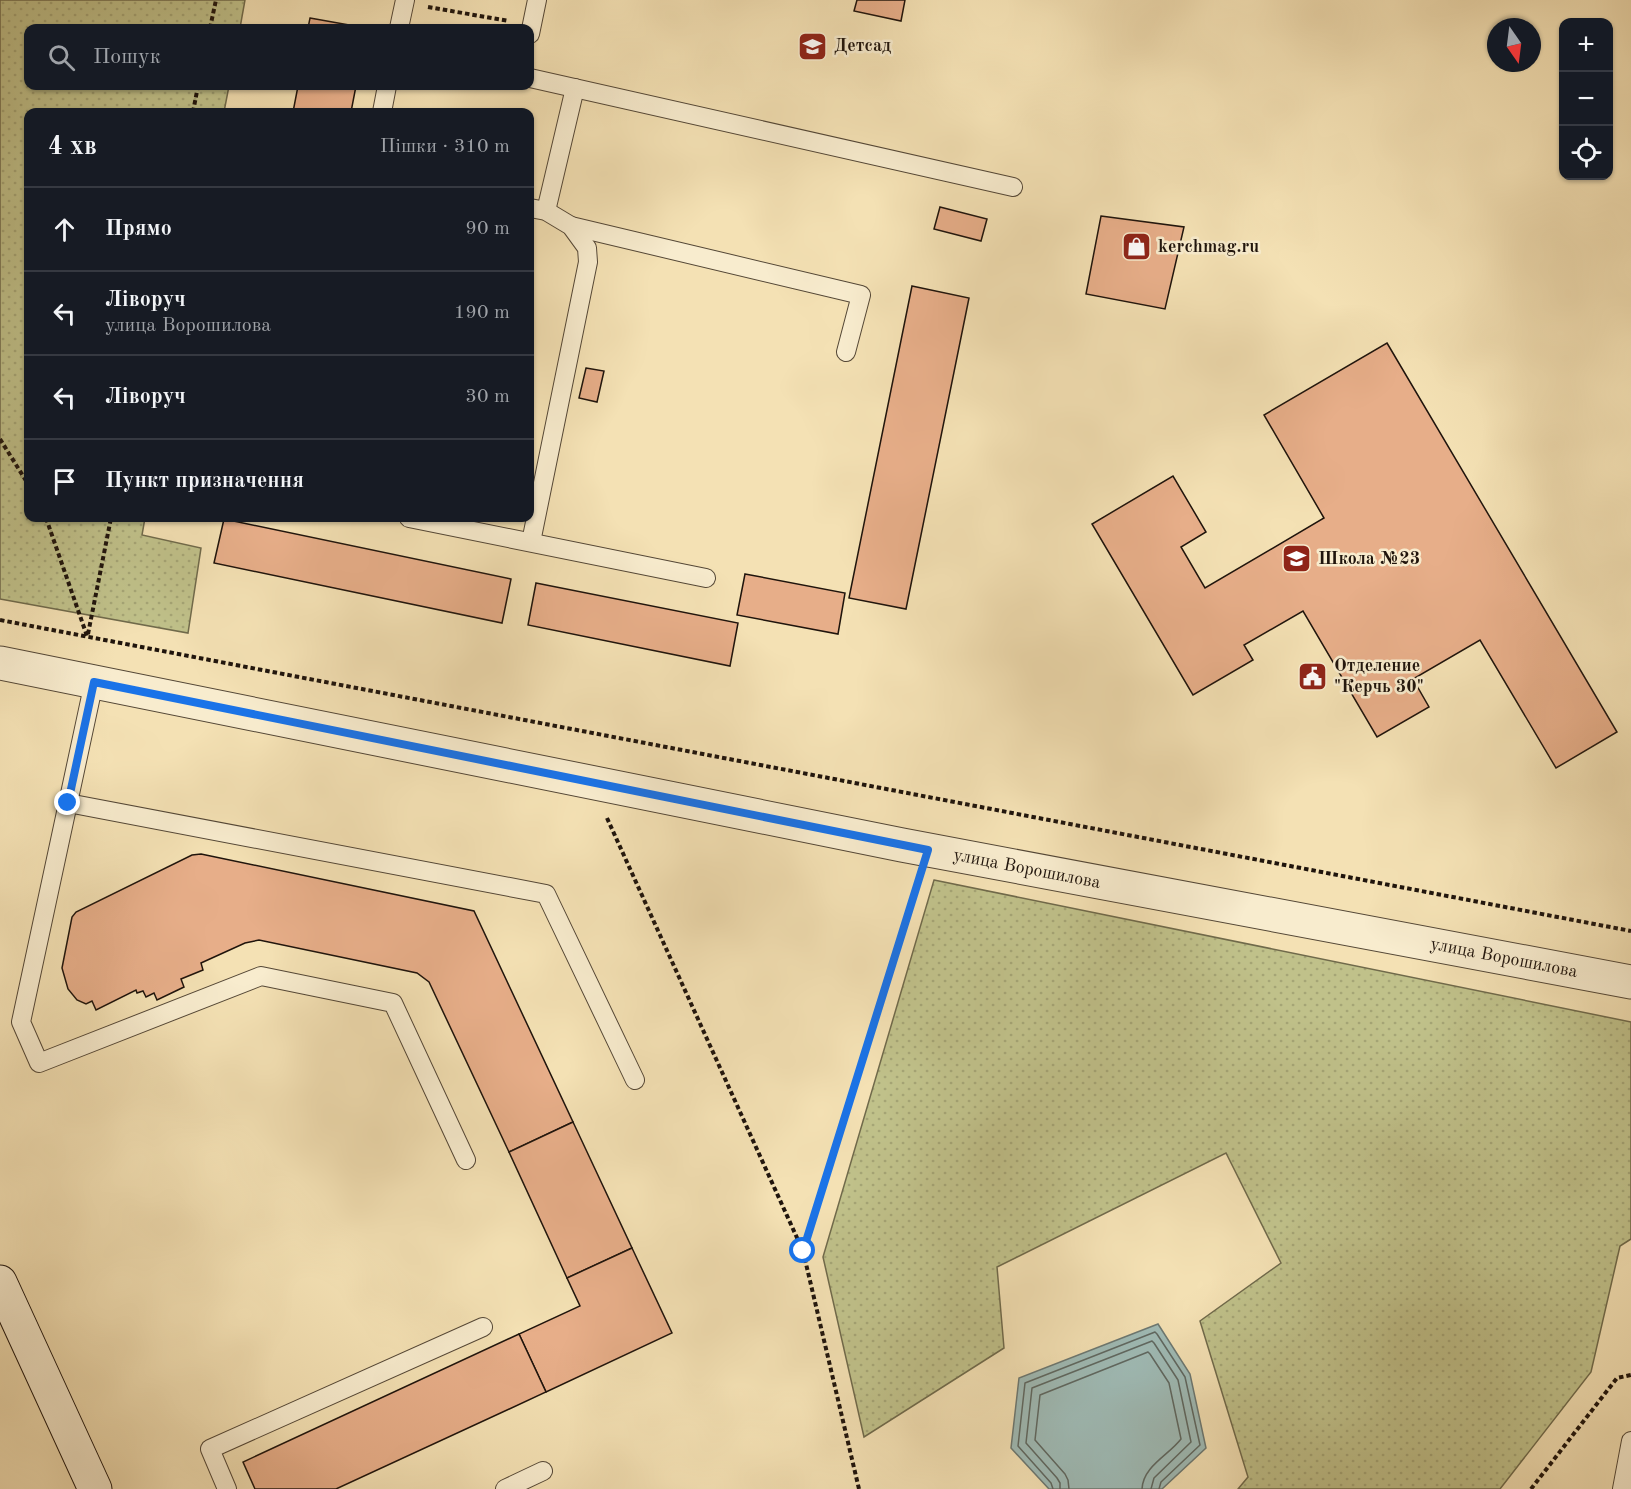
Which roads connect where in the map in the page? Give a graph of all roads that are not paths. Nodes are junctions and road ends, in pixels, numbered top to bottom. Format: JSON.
{"nodes":[{"id":1,"x":405,"y":0,"type":"edge"},
{"id":2,"x":537,"y":0,"type":"edge"},
{"id":3,"x":400,"y":24,"type":"edge"},
{"id":4,"x":531,"y":24,"type":"edge"},
{"id":5,"x":534,"y":79,"type":"edge"},
{"id":6,"x":575,"y":88,"type":"junction"},
{"id":7,"x":386,"y":90,"type":"edge"},
{"id":8,"x":383,"y":108,"type":"edge"},
{"id":9,"x":1013,"y":187,"type":"dead end"},
{"id":10,"x":538,"y":210,"type":"edge"},
{"id":11,"x":571,"y":226,"type":"junction"},
{"id":12,"x":846,"y":352,"type":"dead end"},
{"id":13,"x":429,"y":522,"type":"edge"},
{"id":14,"x":531,"y":542,"type":"junction"},
{"id":15,"x":706,"y":578,"type":"dead end"},
{"id":16,"x":0,"y":663,"type":"edge"},
{"id":17,"x":94,"y":682,"type":"junction"},
{"id":18,"x":68,"y":803,"type":"junction"},
{"id":19,"x":1631,"y":982,"type":"edge"},
{"id":20,"x":635,"y":1080,"type":"dead end"},
{"id":21,"x":466,"y":1160,"type":"dead end"},
{"id":22,"x":0,"y":1282,"type":"edge"},
{"id":23,"x":483,"y":1327,"type":"dead end"},
{"id":24,"x":1631,"y":1441,"type":"edge"},
{"id":25,"x":543,"y":1471,"type":"dead end"},
{"id":26,"x":95,"y":1489,"type":"edge"},
{"id":27,"x":228,"y":1489,"type":"edge"},
{"id":28,"x":505,"y":1489,"type":"edge"},
{"id":29,"x":1622,"y":1489,"type":"edge"}],
"edges":[{"from":1,"to":3,"type":"lane"},
{"from":2,"to":4,"type":"lane"},
{"from":5,"to":6,"type":"lane"},
{"from":6,"to":9,"type":"lane"},
{"from":6,"to":10,"type":"lane"},
{"from":7,"to":8,"type":"lane"},
{"from":10,"to":11,"type":"lane"},
{"from":11,"to":12,"type":"lane"},
{"from":11,"to":14,"type":"lane"},
{"from":13,"to":14,"type":"lane"},
{"from":14,"to":15,"type":"lane"},
{"from":16,"to":17,"type":"street","name":"улица Ворошилова"},
{"from":17,"to":18,"type":"lane"},
{"from":17,"to":19,"type":"street","name":"улица Ворошилова"},
{"from":18,"to":20,"type":"lane"},
{"from":18,"to":21,"type":"lane"},
{"from":22,"to":26,"type":"street"},
{"from":23,"to":27,"type":"lane"},
{"from":24,"to":29,"type":"lane"},
{"from":25,"to":28,"type":"lane"}]}
